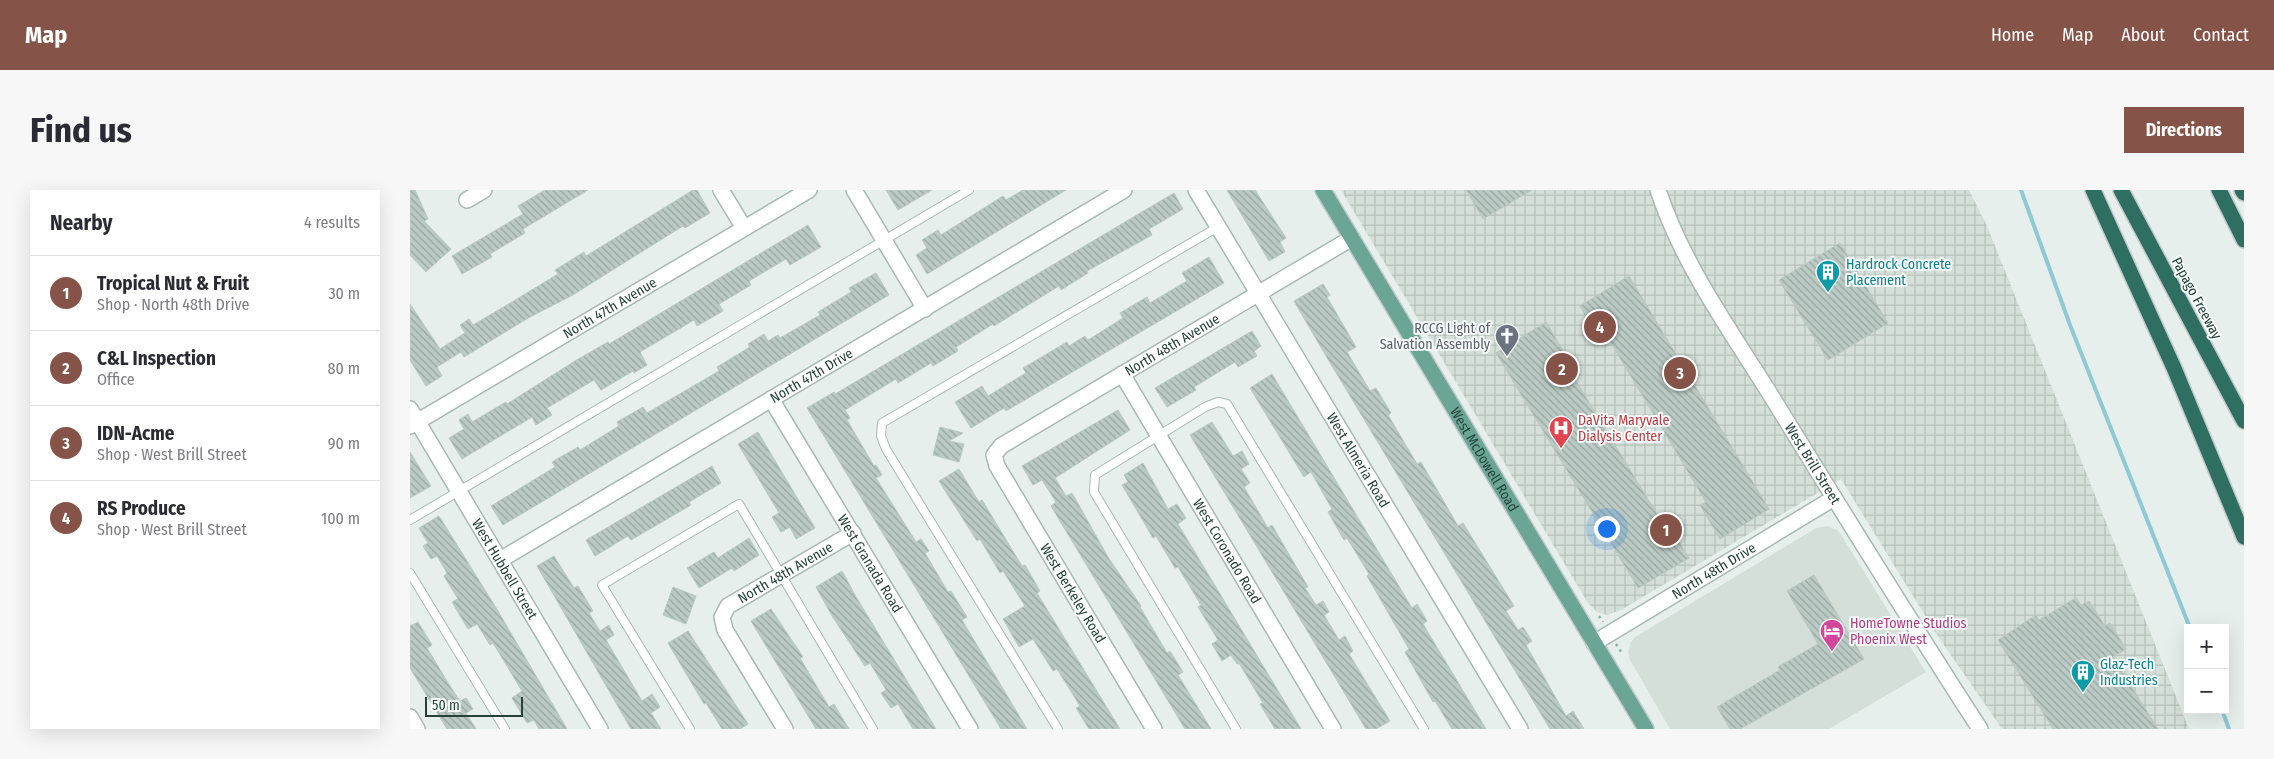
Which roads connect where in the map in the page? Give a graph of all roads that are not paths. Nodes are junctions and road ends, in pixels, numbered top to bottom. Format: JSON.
{"nodes":[{"id":1,"x":484,"y":190,"type":"edge"},
{"id":2,"x":721,"y":190,"type":"edge"},
{"id":3,"x":809,"y":190,"type":"edge"},
{"id":4,"x":854,"y":190,"type":"edge"},
{"id":5,"x":969,"y":190,"type":"edge"},
{"id":6,"x":1124,"y":190,"type":"edge"},
{"id":7,"x":1196,"y":190,"type":"edge"},
{"id":8,"x":1323,"y":190,"type":"edge"},
{"id":9,"x":1658,"y":190,"type":"edge"},
{"id":10,"x":2093,"y":190,"type":"edge"},
{"id":11,"x":2122,"y":190,"type":"edge"},
{"id":12,"x":2219,"y":190,"type":"edge"},
{"id":13,"x":467,"y":200,"type":"dead end"},
{"id":14,"x":1218,"y":227,"type":"junction"},
{"id":15,"x":744,"y":228,"type":"junction"},
{"id":16,"x":1352,"y":238,"type":"junction"},
{"id":17,"x":884,"y":240,"type":"junction"},
{"id":18,"x":2244,"y":240,"type":"edge"},
{"id":19,"x":1258,"y":294,"type":"junction"},
{"id":20,"x":925,"y":309,"type":"junction"},
{"id":21,"x":1122,"y":374,"type":"junction"},
{"id":22,"x":771,"y":399,"type":"junction"},
{"id":23,"x":413,"y":419,"type":"edge"},
{"id":24,"x":2244,"y":421,"type":"edge"},
{"id":25,"x":1158,"y":436,"type":"junction"},
{"id":26,"x":994,"y":455,"type":"joint"},
{"id":27,"x":458,"y":491,"type":"junction"},
{"id":28,"x":1834,"y":498,"type":"junction"},
{"id":29,"x":410,"y":520,"type":"edge"},
{"id":30,"x":853,"y":533,"type":"junction"},
{"id":31,"x":2244,"y":537,"type":"edge"},
{"id":32,"x":500,"y":560,"type":"junction"},
{"id":33,"x":410,"y":573,"type":"edge"},
{"id":34,"x":781,"y":575,"type":"junction"},
{"id":35,"x":1594,"y":643,"type":"junction"},
{"id":36,"x":410,"y":717,"type":"edge"},
{"id":37,"x":418,"y":729,"type":"edge"},
{"id":38,"x":505,"y":729,"type":"edge"},
{"id":39,"x":600,"y":729,"type":"edge"},
{"id":40,"x":690,"y":729,"type":"edge"},
{"id":41,"x":785,"y":729,"type":"edge"},
{"id":42,"x":873,"y":729,"type":"edge"},
{"id":43,"x":970,"y":729,"type":"edge"},
{"id":44,"x":1058,"y":729,"type":"edge"},
{"id":45,"x":1154,"y":729,"type":"edge"},
{"id":46,"x":1236,"y":729,"type":"edge"},
{"id":47,"x":1334,"y":729,"type":"edge"},
{"id":48,"x":1424,"y":729,"type":"edge"},
{"id":49,"x":1520,"y":729,"type":"edge"},
{"id":50,"x":1646,"y":729,"type":"edge"},
{"id":51,"x":1980,"y":729,"type":"edge"}],
"edges":[{"from":1,"to":13,"type":"street"},
{"from":2,"to":15,"type":"street"},
{"from":3,"to":15,"type":"street","name":"North 47th Avenue"},
{"from":4,"to":17,"type":"street"},
{"from":5,"to":17,"type":"lane"},
{"from":6,"to":20,"type":"street","name":"North 47th Drive"},
{"from":7,"to":14,"type":"street","name":"West Almeria Road"},
{"from":8,"to":16,"type":"main road","name":"West McDowell Road"},
{"from":9,"to":28,"type":"street","name":"West Brill Street"},
{"from":10,"to":31,"type":"highway"},
{"from":11,"to":24,"type":"highway","name":"Papago Freeway"},
{"from":12,"to":18,"type":"highway"},
{"from":14,"to":19,"type":"street","name":"West Almeria Road"},
{"from":14,"to":44,"type":"lane"},
{"from":15,"to":23,"type":"street","name":"North 47th Avenue"},
{"from":16,"to":19,"type":"street","name":"North 48th Avenue"},
{"from":16,"to":35,"type":"main road","name":"West McDowell Road"},
{"from":17,"to":20,"type":"street"},
{"from":17,"to":27,"type":"lane"},
{"from":19,"to":21,"type":"street","name":"North 48th Avenue"},
{"from":19,"to":49,"type":"street","name":"West Almeria Road"},
{"from":20,"to":22,"type":"street","name":"North 47th Drive"},
{"from":21,"to":25,"type":"street","name":"West Coronado Road"},
{"from":21,"to":26,"type":"street","name":"North 48th Avenue"},
{"from":22,"to":30,"type":"street","name":"West Granada Road"},
{"from":22,"to":32,"type":"street","name":"North 47th Drive"},
{"from":23,"to":27,"type":"street","name":"West Hubbell Street"},
{"from":25,"to":46,"type":"lane"},
{"from":25,"to":47,"type":"street","name":"West Coronado Road"},
{"from":25,"to":48,"type":"lane"},
{"from":26,"to":45,"type":"street","name":"West Berkeley Road"},
{"from":27,"to":29,"type":"lane"},
{"from":27,"to":32,"type":"street","name":"West Hubbell Street"},
{"from":28,"to":35,"type":"street","name":"North 48th Drive"},
{"from":28,"to":51,"type":"street","name":"West Brill Street"},
{"from":30,"to":34,"type":"street","name":"North 48th Avenue"},
{"from":30,"to":43,"type":"street","name":"West Granada Road"},
{"from":32,"to":39,"type":"street","name":"West Hubbell Street"},
{"from":33,"to":38,"type":"lane"},
{"from":34,"to":40,"type":"lane"},
{"from":34,"to":41,"type":"street","name":"North 48th Avenue"},
{"from":34,"to":42,"type":"lane"},
{"from":35,"to":50,"type":"main road","name":"West McDowell Road"},
{"from":36,"to":37,"type":"street"}]}
